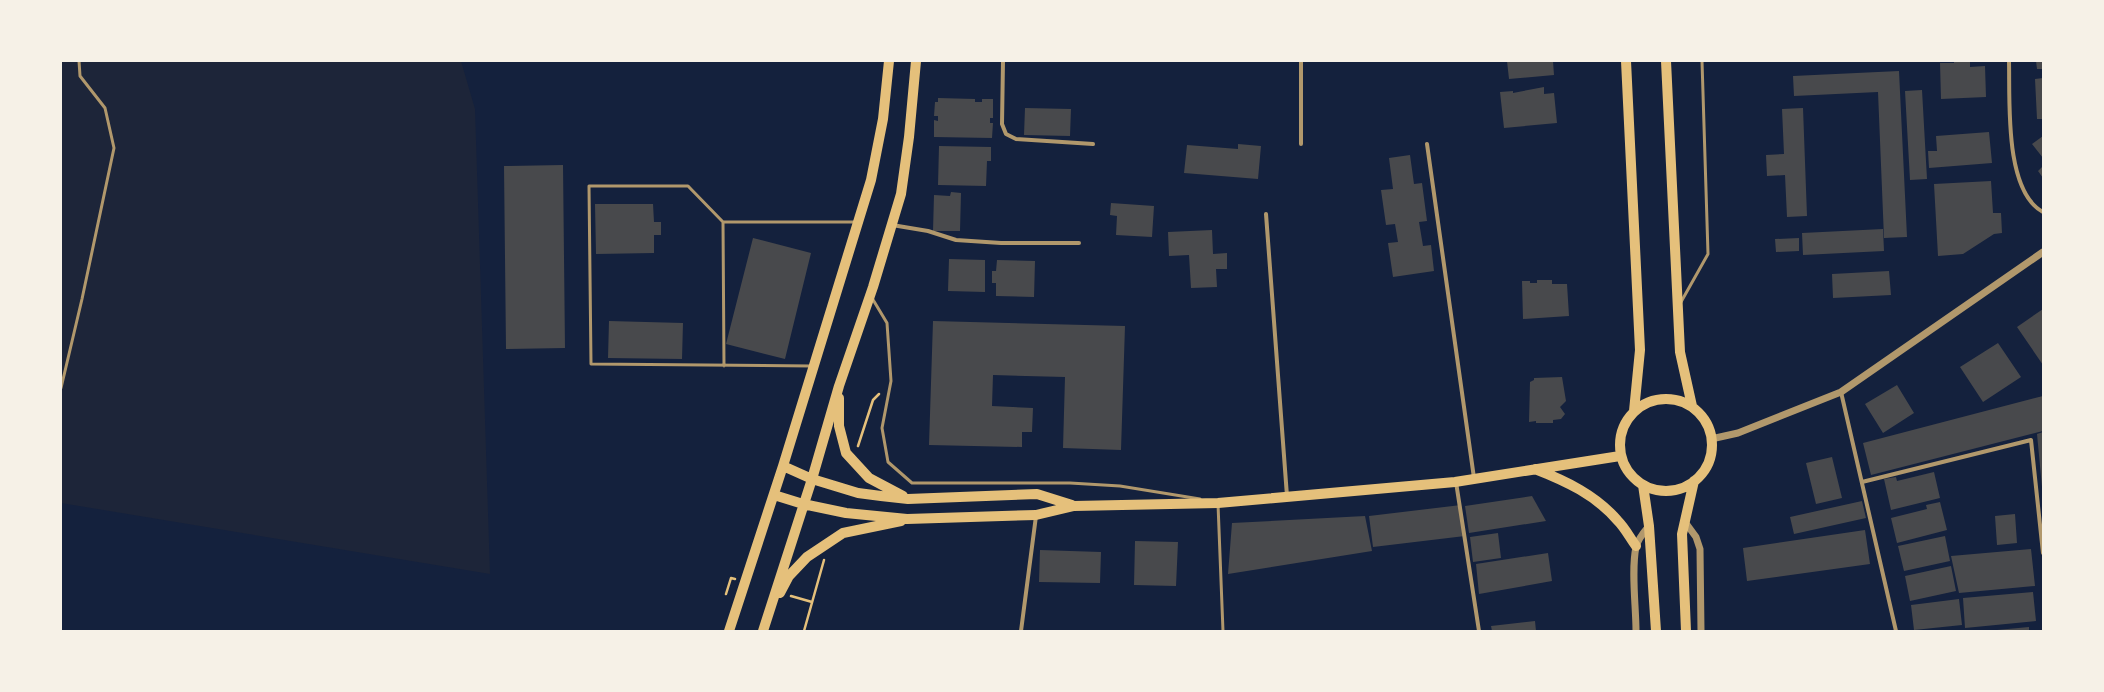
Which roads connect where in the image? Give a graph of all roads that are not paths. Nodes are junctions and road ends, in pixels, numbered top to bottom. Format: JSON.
{"nodes":[{"id":1,"x":79,"y":61,"type":"edge"},
{"id":2,"x":889,"y":61,"type":"edge"},
{"id":3,"x":916,"y":61,"type":"edge"},
{"id":4,"x":1003,"y":61,"type":"edge"},
{"id":5,"x":1301,"y":61,"type":"edge"},
{"id":6,"x":1626,"y":61,"type":"edge"},
{"id":7,"x":1666,"y":61,"type":"edge"},
{"id":8,"x":1702,"y":61,"type":"edge"},
{"id":9,"x":2008,"y":61,"type":"edge"},
{"id":10,"x":1093,"y":144,"type":"dead end"},
{"id":11,"x":1301,"y":144,"type":"dead end"},
{"id":12,"x":1427,"y":144,"type":"dead end"},
{"id":13,"x":2043,"y":212,"type":"edge"},
{"id":14,"x":1266,"y":214,"type":"dead end"},
{"id":15,"x":722,"y":222,"type":"junction"},
{"id":16,"x":858,"y":222,"type":"junction"},
{"id":17,"x":892,"y":224,"type":"junction"},
{"id":18,"x":1079,"y":243,"type":"dead end"},
{"id":19,"x":2043,"y":252,"type":"edge"},
{"id":20,"x":870,"y":295,"type":"junction"},
{"id":21,"x":1678,"y":308,"type":"junction"},
{"id":22,"x":724,"y":366,"type":"junction"},
{"id":23,"x":814,"y":366,"type":"junction"},
{"id":24,"x":839,"y":386,"type":"junction"},
{"id":25,"x":61,"y":388,"type":"edge"},
{"id":26,"x":1841,"y":392,"type":"junction"},
{"id":27,"x":1692,"y":406,"type":"junction"},
{"id":28,"x":1634,"y":411,"type":"junction"},
{"id":29,"x":1711,"y":439,"type":"junction"},
{"id":30,"x":1620,"y":456,"type":"junction"},
{"id":31,"x":783,"y":466,"type":"junction"},
{"id":32,"x":1534,"y":469,"type":"junction"},
{"id":33,"x":1474,"y":478,"type":"junction"},
{"id":34,"x":812,"y":479,"type":"junction"},
{"id":35,"x":1694,"y":480,"type":"junction"},
{"id":36,"x":1456,"y":482,"type":"junction"},
{"id":37,"x":1862,"y":482,"type":"junction"},
{"id":38,"x":1643,"y":485,"type":"junction"},
{"id":39,"x":774,"y":495,"type":"junction"},
{"id":40,"x":1287,"y":496,"type":"junction"},
{"id":41,"x":908,"y":499,"type":"junction"},
{"id":42,"x":1218,"y":503,"type":"junction"},
{"id":43,"x":803,"y":504,"type":"junction"},
{"id":44,"x":1074,"y":506,"type":"junction"},
{"id":45,"x":1036,"y":515,"type":"junction"},
{"id":46,"x":907,"y":519,"type":"junction"},
{"id":47,"x":1685,"y":522,"type":"junction"},
{"id":48,"x":1650,"y":526,"type":"junction"},
{"id":49,"x":1636,"y":546,"type":"junction"},
{"id":50,"x":2043,"y":552,"type":"edge"},
{"id":51,"x":768,"y":616,"type":"junction"},
{"id":52,"x":729,"y":631,"type":"edge"},
{"id":53,"x":763,"y":631,"type":"edge"},
{"id":54,"x":1021,"y":631,"type":"edge"},
{"id":55,"x":1223,"y":631,"type":"edge"},
{"id":56,"x":1479,"y":631,"type":"edge"},
{"id":57,"x":1636,"y":631,"type":"edge"},
{"id":58,"x":1656,"y":631,"type":"edge"},
{"id":59,"x":1686,"y":631,"type":"edge"},
{"id":60,"x":1701,"y":631,"type":"edge"},
{"id":61,"x":1896,"y":631,"type":"edge"}],
"edges":[{"from":1,"to":25,"type":"lane"},
{"from":2,"to":16,"type":"main road"},
{"from":3,"to":17,"type":"main road"},
{"from":4,"to":10,"type":"street"},
{"from":5,"to":11,"type":"street"},
{"from":6,"to":28,"type":"main road"},
{"from":7,"to":21,"type":"main road"},
{"from":8,"to":21,"type":"lane"},
{"from":9,"to":13,"type":"street"},
{"from":12,"to":33,"type":"street"},
{"from":14,"to":40,"type":"street"},
{"from":15,"to":16,"type":"lane"},
{"from":15,"to":22,"type":"lane"},
{"from":15,"to":22,"type":"lane"},
{"from":16,"to":23,"type":"main road"},
{"from":17,"to":18,"type":"street"},
{"from":17,"to":20,"type":"main road"},
{"from":19,"to":26,"type":"street"},
{"from":20,"to":24,"type":"main road"},
{"from":20,"to":42,"type":"lane"},
{"from":21,"to":27,"type":"main road"},
{"from":22,"to":23,"type":"lane"},
{"from":23,"to":31,"type":"main road"},
{"from":24,"to":34,"type":"main road"},
{"from":24,"to":41,"type":"main road"},
{"from":26,"to":29,"type":"street"},
{"from":26,"to":37,"type":"street"},
{"from":27,"to":28,"type":"main road"},
{"from":27,"to":29,"type":"main road"},
{"from":28,"to":30,"type":"main road"},
{"from":29,"to":35,"type":"main road"},
{"from":30,"to":32,"type":"main road"},
{"from":30,"to":38,"type":"main road"},
{"from":31,"to":34,"type":"main road"},
{"from":31,"to":39,"type":"main road"},
{"from":32,"to":33,"type":"main road"},
{"from":32,"to":49,"type":"main road"},
{"from":33,"to":36,"type":"main road"},
{"from":34,"to":41,"type":"main road"},
{"from":34,"to":43,"type":"main road"},
{"from":35,"to":38,"type":"main road"},
{"from":35,"to":47,"type":"main road"},
{"from":36,"to":40,"type":"main road"},
{"from":36,"to":56,"type":"street"},
{"from":37,"to":50,"type":"street"},
{"from":37,"to":61,"type":"street"},
{"from":38,"to":48,"type":"main road"},
{"from":39,"to":43,"type":"main road"},
{"from":39,"to":52,"type":"main road"},
{"from":40,"to":42,"type":"main road"},
{"from":41,"to":44,"type":"main road"},
{"from":42,"to":44,"type":"main road"},
{"from":42,"to":55,"type":"lane"},
{"from":43,"to":46,"type":"main road"},
{"from":43,"to":51,"type":"main road"},
{"from":44,"to":45,"type":"main road"},
{"from":45,"to":46,"type":"main road"},
{"from":45,"to":54,"type":"street"},
{"from":46,"to":51,"type":"main road"},
{"from":47,"to":59,"type":"main road"},
{"from":47,"to":60,"type":"street"},
{"from":48,"to":49,"type":"street"},
{"from":48,"to":58,"type":"main road"},
{"from":49,"to":57,"type":"street"},
{"from":51,"to":53,"type":"main road"}]}
